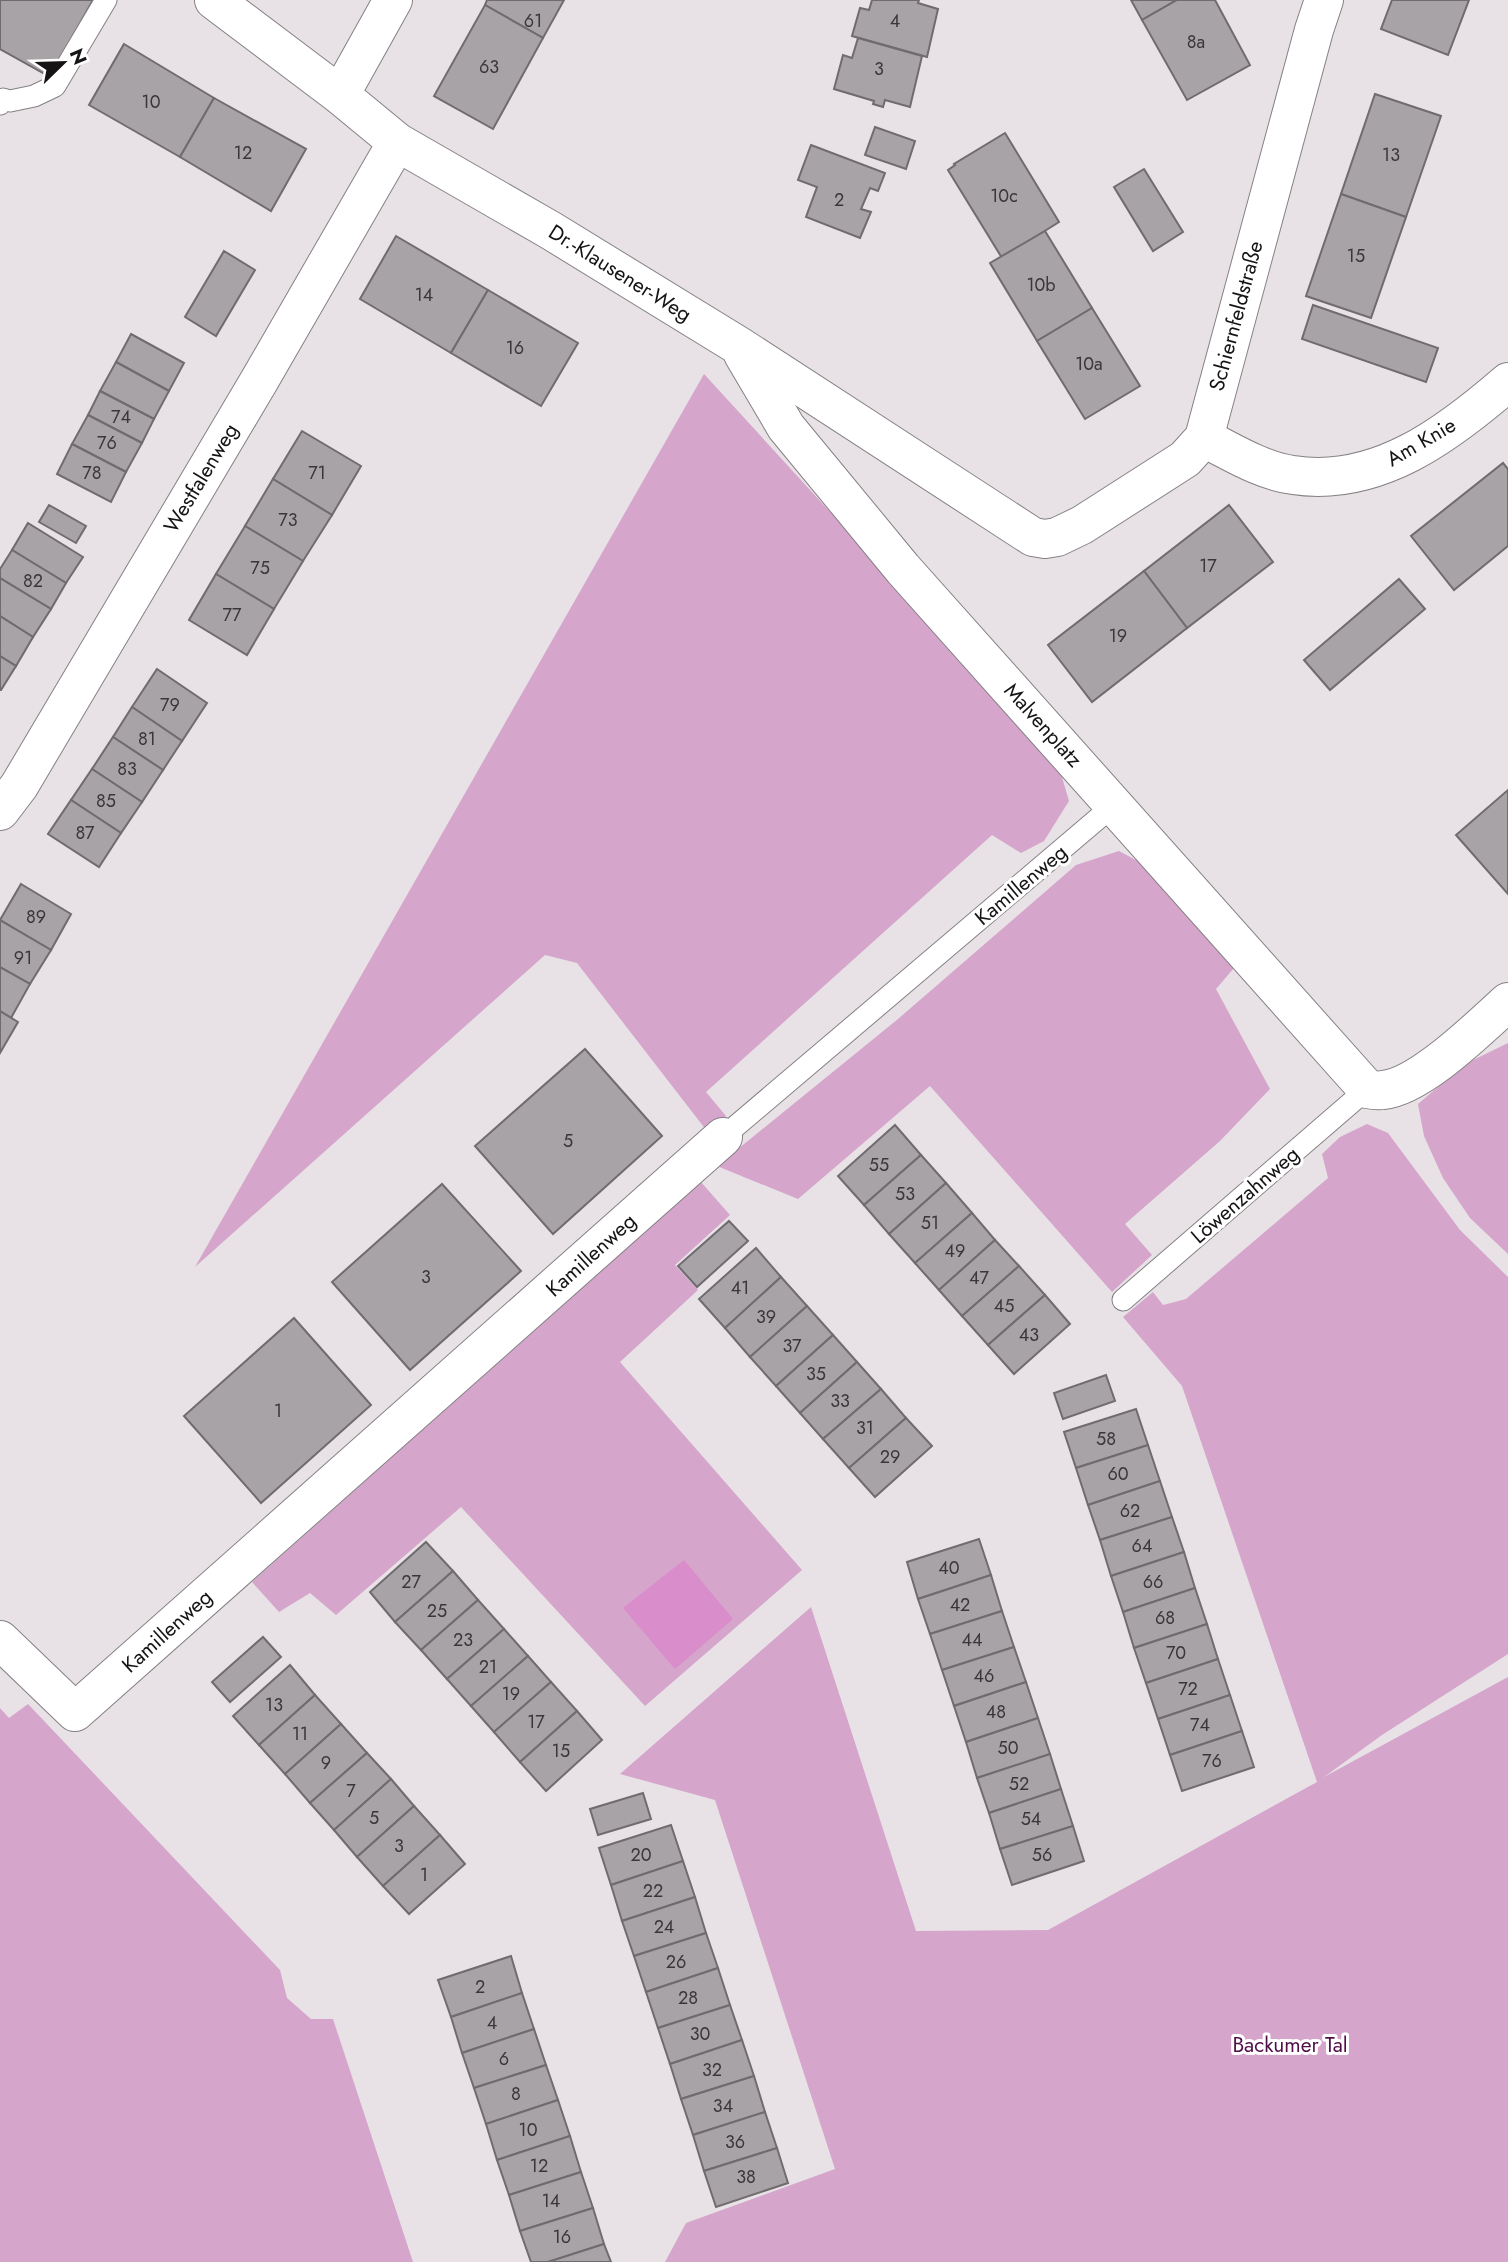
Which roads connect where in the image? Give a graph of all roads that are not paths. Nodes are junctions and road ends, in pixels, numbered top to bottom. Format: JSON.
{"nodes":[{"id":1,"x":106,"y":0,"type":"edge"},
{"id":2,"x":214,"y":0,"type":"edge"},
{"id":3,"x":393,"y":0,"type":"edge"},
{"id":4,"x":1324,"y":0,"type":"edge"},
{"id":5,"x":340,"y":95,"type":"junction"},
{"id":6,"x":0,"y":104,"type":"edge"},
{"id":7,"x":397,"y":142,"type":"junction"},
{"id":8,"x":739,"y":346,"type":"junction"},
{"id":9,"x":1508,"y":382,"type":"edge"},
{"id":10,"x":1204,"y":438,"type":"junction"},
{"id":11,"x":1033,"y":537,"type":"joint"},
{"id":12,"x":1114,"y":805,"type":"junction"},
{"id":13,"x":0,"y":811,"type":"edge"},
{"id":14,"x":1508,"y":1002,"type":"edge"},
{"id":15,"x":1367,"y":1089,"type":"junction"},
{"id":16,"x":723,"y":1137,"type":"joint"},
{"id":17,"x":1123,"y":1300,"type":"dead end"},
{"id":18,"x":0,"y":1640,"type":"edge"}],
"edges":[{"from":1,"to":6,"type":"lane"},
{"from":2,"to":5,"type":"street","name":"Dr.-Klausener-Weg"},
{"from":3,"to":5,"type":"street"},
{"from":4,"to":10,"type":"street","name":"Schiernfeldstraße"},
{"from":5,"to":7,"type":"street","name":"Dr.-Klausener-Weg"},
{"from":7,"to":8,"type":"street","name":"Dr.-Klausener-Weg"},
{"from":7,"to":13,"type":"street","name":"Westfalenweg"},
{"from":8,"to":11,"type":"street","name":"Dr.-Klausener-Weg"},
{"from":8,"to":12,"type":"street","name":"Malvenplatz"},
{"from":9,"to":10,"type":"street","name":"Am Knie"},
{"from":10,"to":11,"type":"street","name":"Schiernfeldstraße"},
{"from":12,"to":15,"type":"street","name":"Malvenplatz"},
{"from":12,"to":16,"type":"lane","name":"Kamillenweg"},
{"from":14,"to":15,"type":"street"},
{"from":15,"to":17,"type":"lane","name":"Löwenzahnweg"},
{"from":16,"to":18,"type":"street","name":"Kamillenweg"}]}
